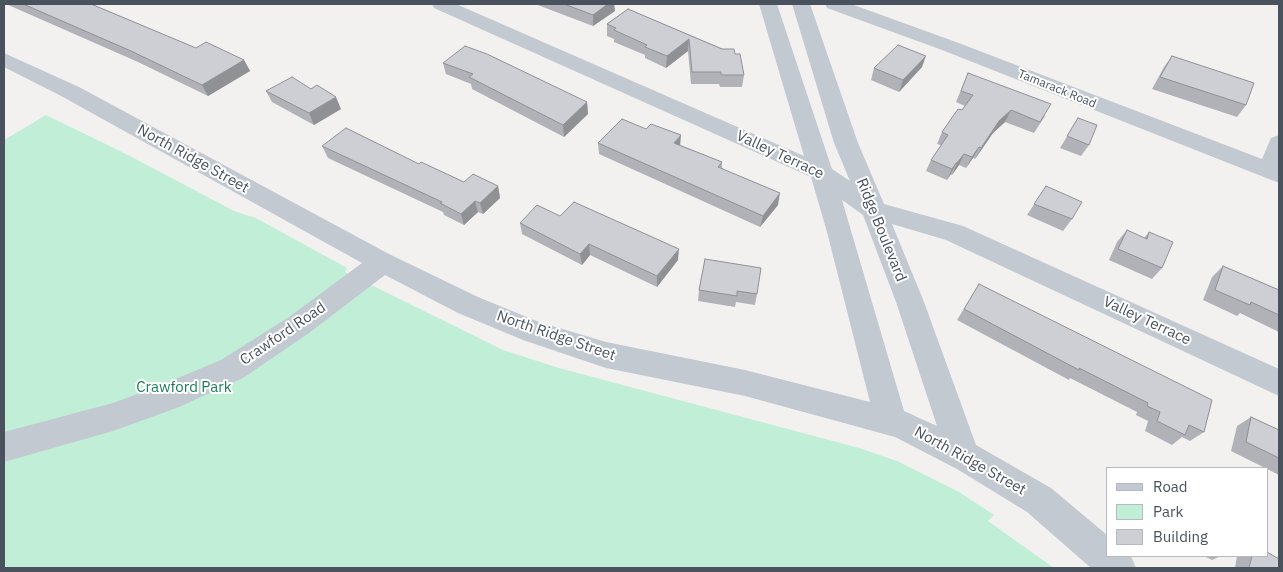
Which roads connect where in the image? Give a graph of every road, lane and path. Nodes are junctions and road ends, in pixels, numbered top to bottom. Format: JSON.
{"nodes":[{"id":1,"x":441,"y":4,"type":"edge"},
{"id":2,"x":768,"y":4,"type":"edge"},
{"id":3,"x":801,"y":4,"type":"edge"},
{"id":4,"x":834,"y":4,"type":"edge"},
{"id":5,"x":5,"y":61,"type":"edge"},
{"id":6,"x":1279,"y":143,"type":"edge"},
{"id":7,"x":820,"y":172,"type":"junction"},
{"id":8,"x":1275,"y":174,"type":"edge"},
{"id":9,"x":874,"y":210,"type":"junction"},
{"id":10,"x":383,"y":262,"type":"junction"},
{"id":11,"x":1279,"y":382,"type":"edge"},
{"id":12,"x":891,"y":421,"type":"junction"},
{"id":13,"x":4,"y":447,"type":"edge"},
{"id":14,"x":963,"y":455,"type":"junction"},
{"id":15,"x":1118,"y":568,"type":"edge"}],
"edges":[{"from":1,"to":7,"type":"street","name":"Valley Terrace"},
{"from":2,"to":7,"type":"street"},
{"from":3,"to":9,"type":"street","name":"Ridge Boulevard"},
{"from":4,"to":8,"type":"street","name":"Tamarack Road"},
{"from":5,"to":10,"type":"street","name":"North Ridge Street"},
{"from":6,"to":8,"type":"street"},
{"from":7,"to":9,"type":"street","name":"Valley Terrace"},
{"from":7,"to":12,"type":"street"},
{"from":9,"to":11,"type":"street","name":"Valley Terrace"},
{"from":9,"to":14,"type":"street","name":"Ridge Boulevard"},
{"from":10,"to":12,"type":"street","name":"North Ridge Street"},
{"from":10,"to":13,"type":"street","name":"Crawford Road"},
{"from":12,"to":14,"type":"street","name":"North Ridge Street"},
{"from":14,"to":15,"type":"street","name":"North Ridge Street"}]}
